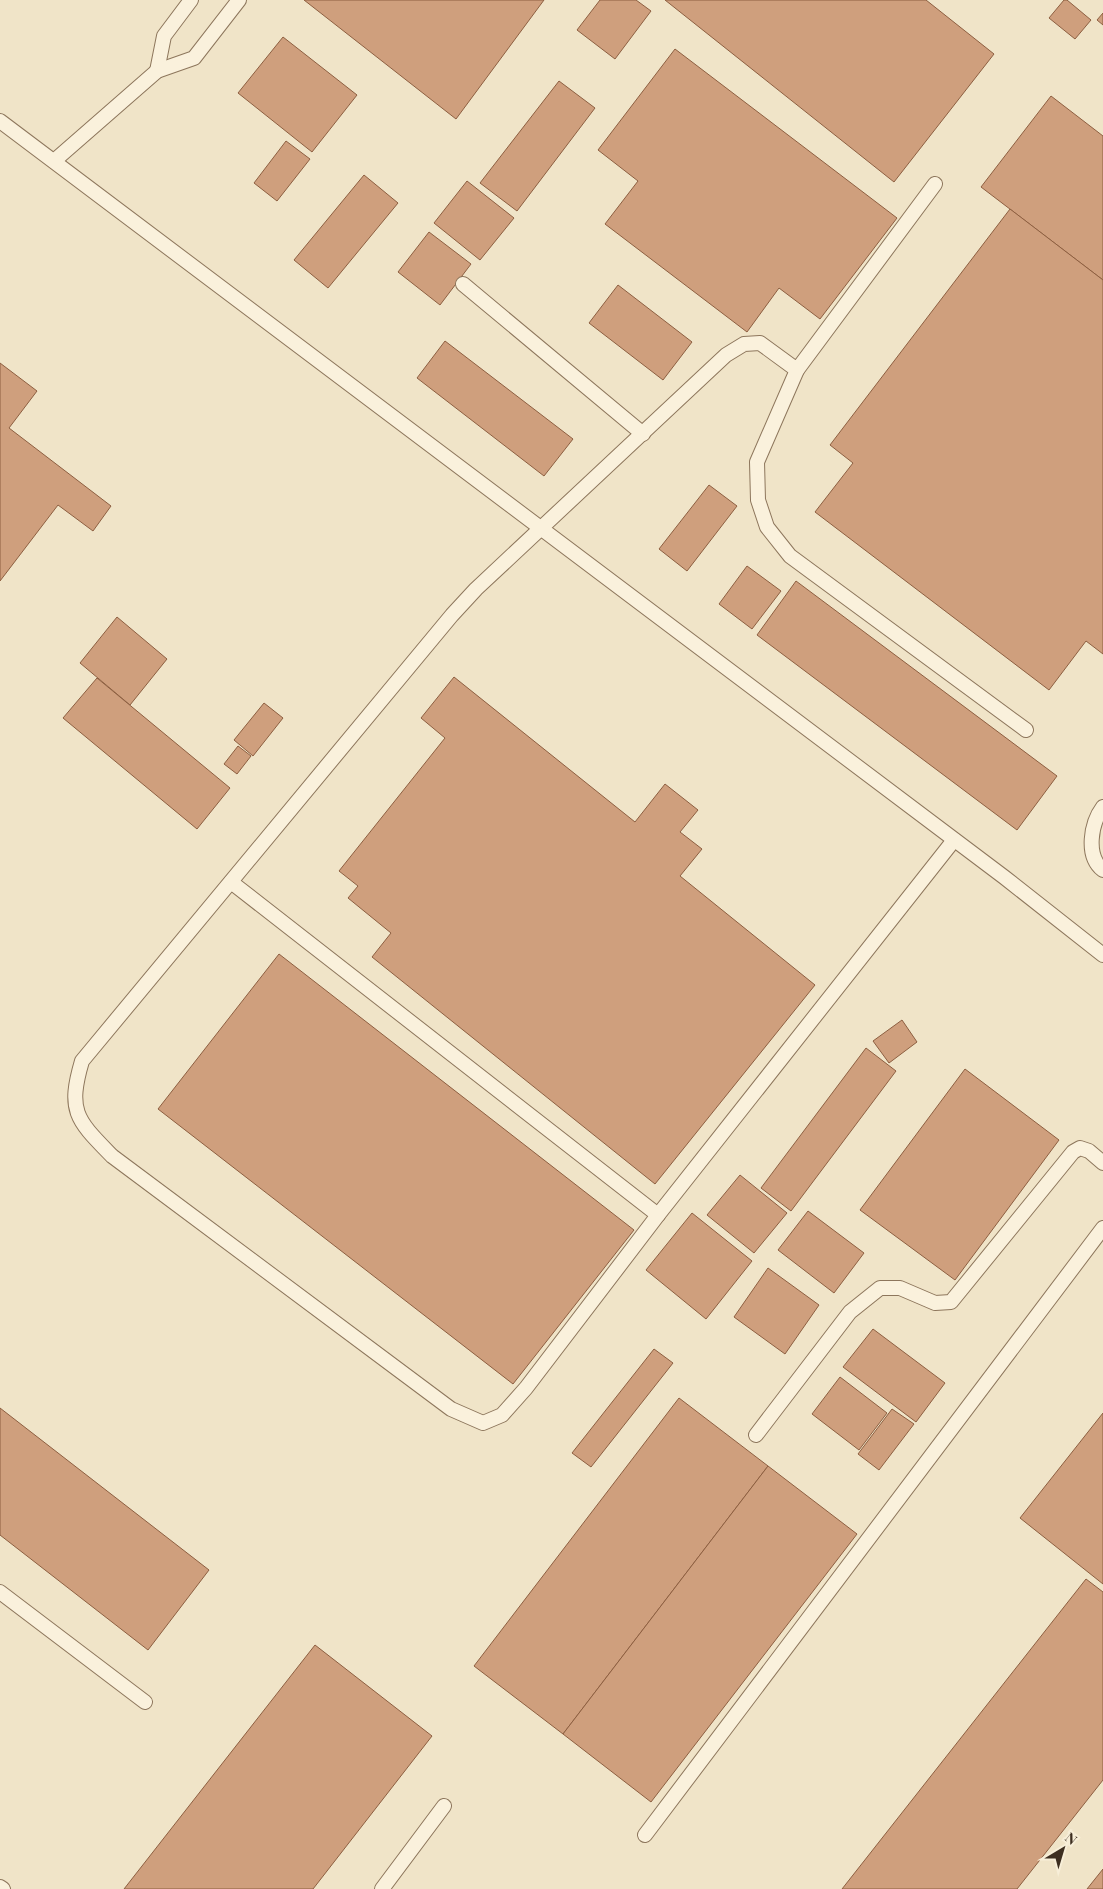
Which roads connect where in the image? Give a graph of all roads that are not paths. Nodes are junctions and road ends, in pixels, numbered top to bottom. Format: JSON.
{"nodes":[{"id":1,"x":191,"y":0,"type":"edge"},
{"id":2,"x":239,"y":0,"type":"edge"},
{"id":3,"x":157,"y":71,"type":"junction"},
{"id":4,"x":0,"y":121,"type":"edge"},
{"id":5,"x":54,"y":161,"type":"junction"},
{"id":6,"x":936,"y":184,"type":"dead end"},
{"id":7,"x":463,"y":284,"type":"dead end"},
{"id":8,"x":797,"y":370,"type":"junction"},
{"id":9,"x":643,"y":434,"type":"junction"},
{"id":10,"x":542,"y":529,"type":"junction"},
{"id":11,"x":1026,"y":730,"type":"dead end"},
{"id":12,"x":1103,"y":807,"type":"edge"},
{"id":13,"x":954,"y":840,"type":"junction"},
{"id":14,"x":1103,"y":870,"type":"edge"},
{"id":15,"x":231,"y":882,"type":"junction"},
{"id":16,"x":1103,"y":955,"type":"edge"},
{"id":17,"x":1103,"y":1163,"type":"edge"},
{"id":18,"x":658,"y":1215,"type":"junction"},
{"id":19,"x":1103,"y":1228,"type":"edge"},
{"id":20,"x":756,"y":1435,"type":"dead end"},
{"id":21,"x":0,"y":1592,"type":"edge"},
{"id":22,"x":145,"y":1702,"type":"dead end"},
{"id":23,"x":444,"y":1806,"type":"dead end"},
{"id":24,"x":645,"y":1835,"type":"dead end"},
{"id":25,"x":0,"y":1886,"type":"edge"},
{"id":26,"x":3,"y":1889,"type":"edge"},
{"id":27,"x":382,"y":1889,"type":"edge"}],
"edges":[{"from":1,"to":3,"type":"lane"},
{"from":2,"to":3,"type":"lane"},
{"from":3,"to":5,"type":"lane"},
{"from":4,"to":5,"type":"lane"},
{"from":5,"to":10,"type":"lane"},
{"from":6,"to":8,"type":"lane"},
{"from":7,"to":9,"type":"lane"},
{"from":8,"to":9,"type":"lane"},
{"from":8,"to":11,"type":"lane"},
{"from":9,"to":10,"type":"lane"},
{"from":10,"to":13,"type":"lane"},
{"from":10,"to":15,"type":"lane"},
{"from":12,"to":14,"type":"lane"},
{"from":13,"to":16,"type":"lane"},
{"from":13,"to":18,"type":"lane"},
{"from":15,"to":18,"type":"lane"},
{"from":15,"to":18,"type":"lane"},
{"from":17,"to":20,"type":"lane"},
{"from":19,"to":24,"type":"lane"},
{"from":21,"to":22,"type":"lane"},
{"from":23,"to":27,"type":"lane"},
{"from":25,"to":26,"type":"lane"}]}
